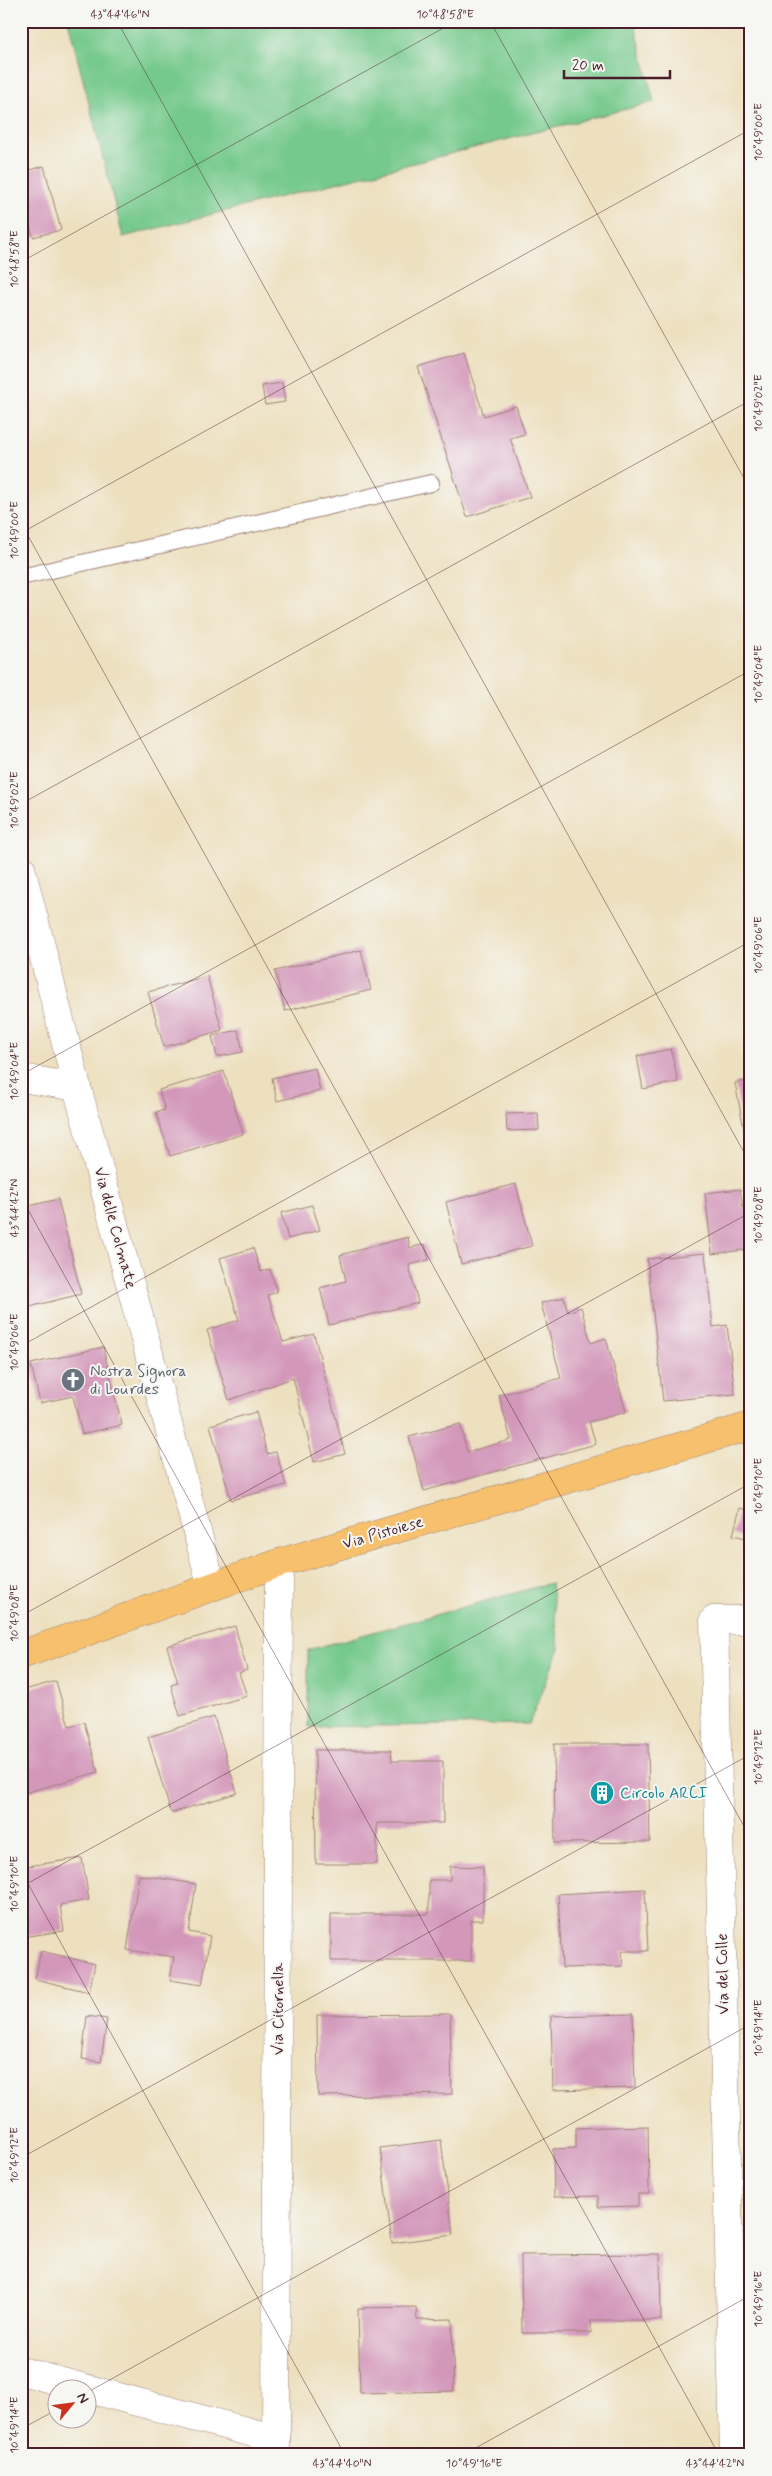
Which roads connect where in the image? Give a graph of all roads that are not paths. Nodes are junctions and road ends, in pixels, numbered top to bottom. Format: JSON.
{"nodes":[{"id":1,"x":431,"y":483,"type":"dead end"},
{"id":2,"x":21,"y":578,"type":"edge"},
{"id":3,"x":21,"y":868,"type":"edge"},
{"id":4,"x":21,"y":1078,"type":"edge"},
{"id":5,"x":77,"y":1087,"type":"junction"},
{"id":6,"x":751,"y":1426,"type":"edge"},
{"id":7,"x":279,"y":1563,"type":"junction"},
{"id":8,"x":212,"y":1587,"type":"junction"},
{"id":9,"x":751,"y":1620,"type":"edge"},
{"id":10,"x":21,"y":1656,"type":"edge"},
{"id":11,"x":21,"y":2371,"type":"edge"},
{"id":12,"x":276,"y":2447,"type":"edge"},
{"id":13,"x":734,"y":2455,"type":"edge"}],
"edges":[{"from":1,"to":2,"type":"lane"},
{"from":3,"to":5,"type":"street","name":"Via delle Colmate"},
{"from":4,"to":5,"type":"street"},
{"from":5,"to":8,"type":"street","name":"Via delle Colmate"},
{"from":6,"to":7,"type":"main road","name":"Via Pistoiese"},
{"from":7,"to":8,"type":"main road","name":"Via Pistoiese"},
{"from":7,"to":12,"type":"street","name":"Via Citornella"},
{"from":8,"to":10,"type":"main road","name":"Via Pistoiese"},
{"from":9,"to":13,"type":"street","name":"Via del Colle"},
{"from":11,"to":12,"type":"street"}]}
